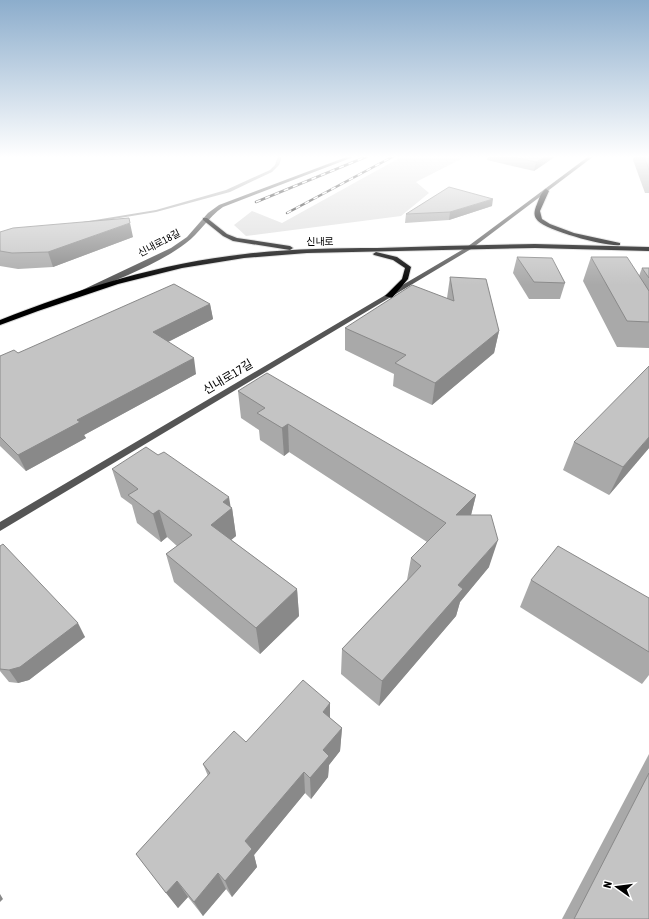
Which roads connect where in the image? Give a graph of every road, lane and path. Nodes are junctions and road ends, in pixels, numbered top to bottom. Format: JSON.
{"nodes":[{"id":1,"x":238,"y":199,"type":"edge"},
{"id":2,"x":535,"y":199,"type":"edge"},
{"id":3,"x":543,"y":199,"type":"edge"},
{"id":4,"x":205,"y":219,"type":"junction"},
{"id":5,"x":469,"y":248,"type":"junction"},
{"id":6,"x":639,"y":249,"type":"junction"},
{"id":7,"x":649,"y":249,"type":"edge"},
{"id":8,"x":308,"y":251,"type":"junction"},
{"id":9,"x":346,"y":251,"type":"junction"},
{"id":10,"x":76,"y":295,"type":"junction"},
{"id":11,"x":389,"y":296,"type":"junction"},
{"id":12,"x":0,"y":323,"type":"edge"},
{"id":13,"x":0,"y":527,"type":"edge"}],
"edges":[{"from":1,"to":4,"type":"street","name":"신내로18길"},
{"from":2,"to":5,"type":"street","name":"신내로17길"},
{"from":3,"to":6,"type":"main road"},
{"from":4,"to":8,"type":"main road"},
{"from":4,"to":10,"type":"street","name":"신내로18길"},
{"from":5,"to":6,"type":"main road","name":"신내로"},
{"from":5,"to":9,"type":"main road","name":"신내로"},
{"from":5,"to":11,"type":"street","name":"신내로17길"},
{"from":6,"to":7,"type":"main road","name":"신내로"},
{"from":8,"to":9,"type":"main road","name":"신내로"},
{"from":8,"to":10,"type":"main road","name":"신내로"},
{"from":9,"to":11,"type":"main road"},
{"from":10,"to":12,"type":"main road","name":"신내로"},
{"from":11,"to":13,"type":"street","name":"신내로17길"}]}
